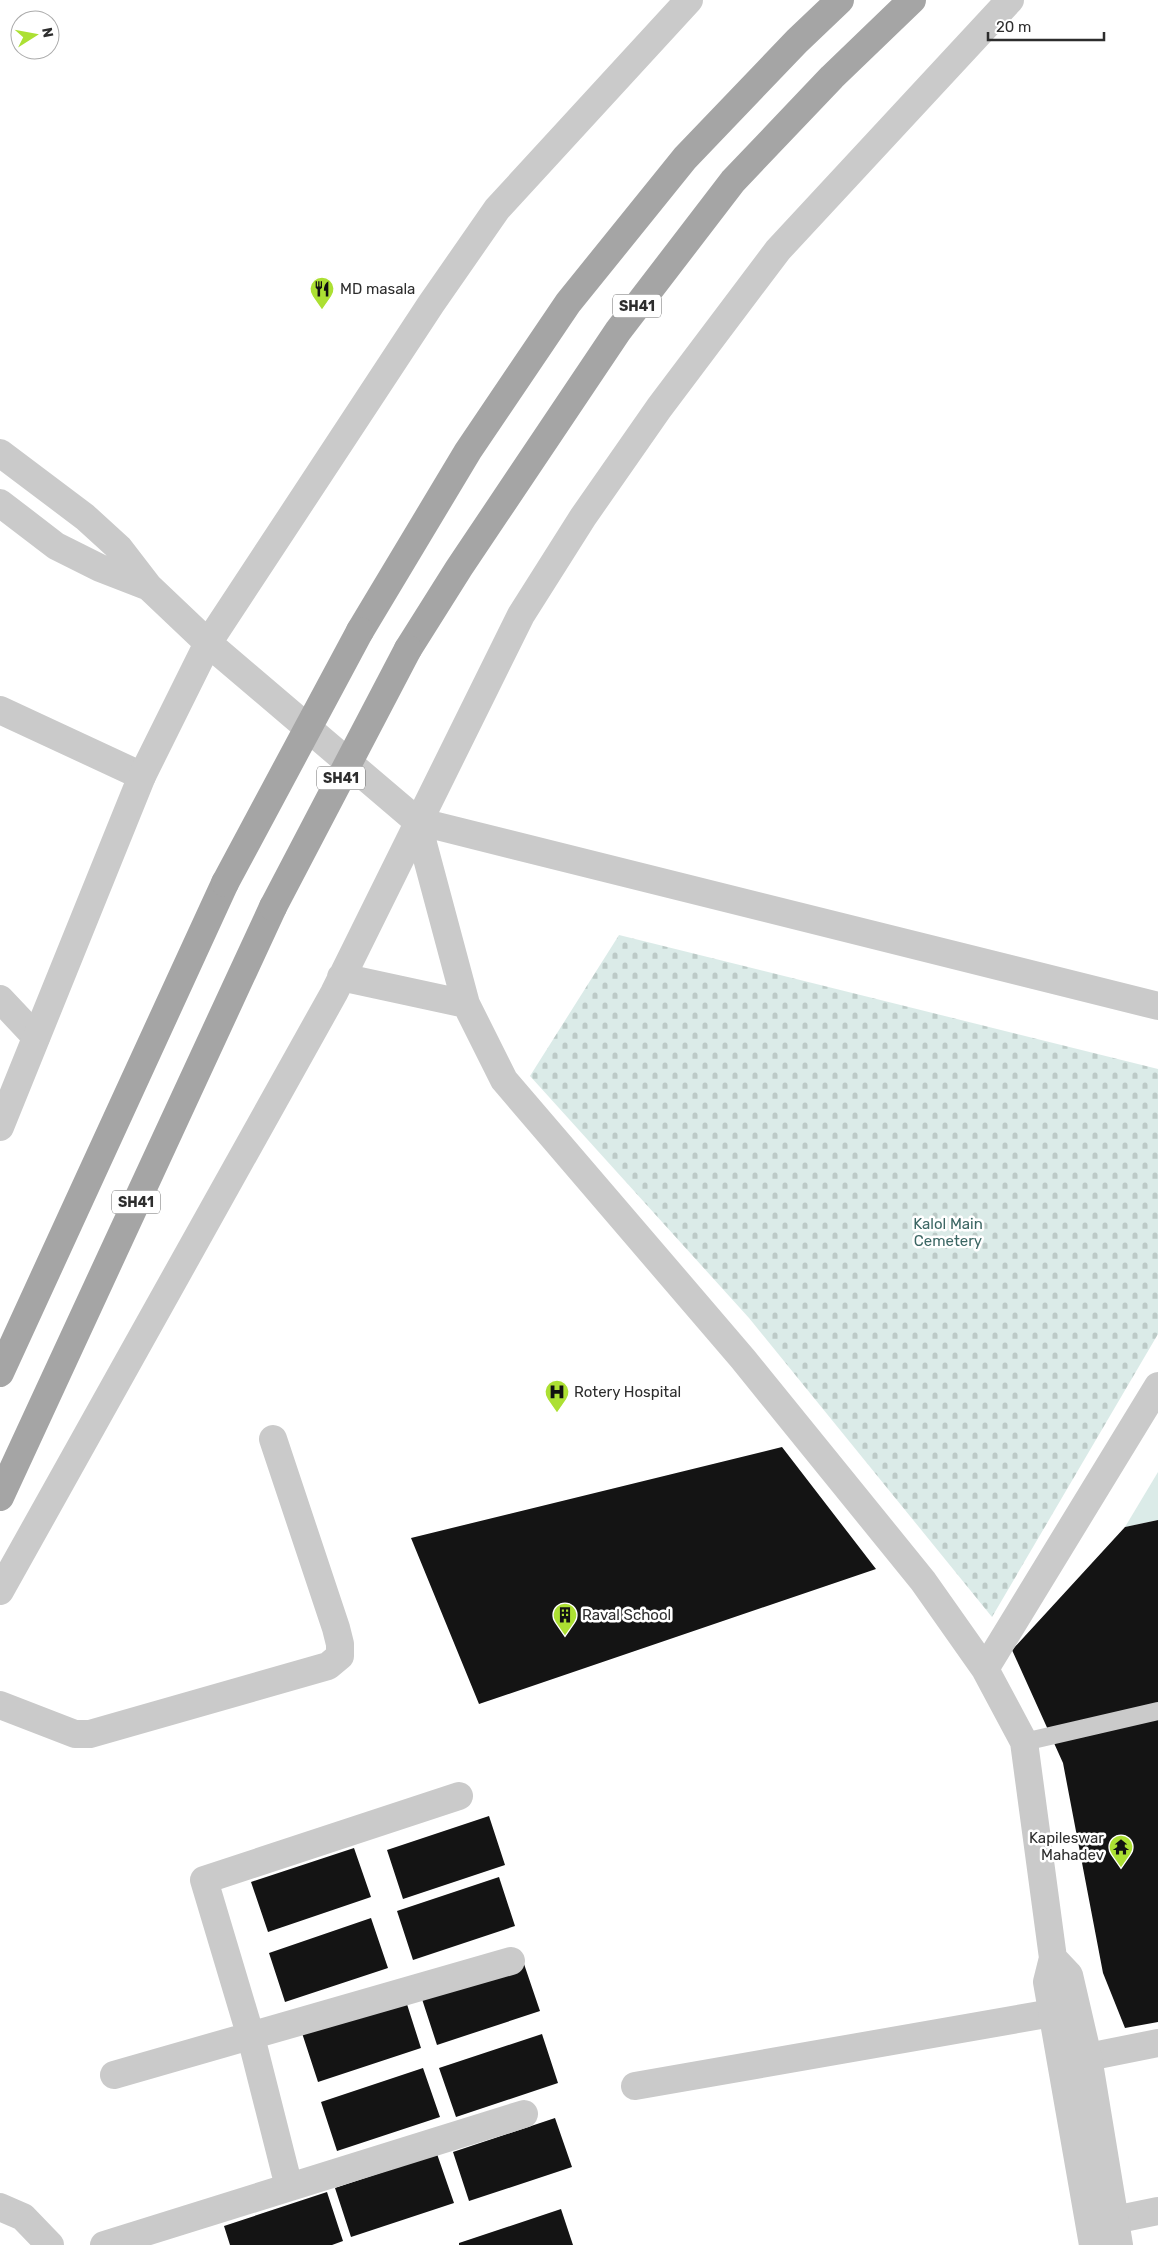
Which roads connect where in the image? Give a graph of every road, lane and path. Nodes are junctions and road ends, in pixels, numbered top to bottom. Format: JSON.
{"nodes":[{"id":1,"x":689,"y":0,"type":"edge"},
{"id":2,"x":840,"y":0,"type":"edge"},
{"id":3,"x":912,"y":0,"type":"edge"},
{"id":4,"x":1010,"y":0,"type":"edge"},
{"id":5,"x":0,"y":453,"type":"edge"},
{"id":6,"x":0,"y":503,"type":"edge"},
{"id":7,"x":149,"y":587,"type":"junction"},
{"id":8,"x":208,"y":643,"type":"junction"},
{"id":9,"x":0,"y":710,"type":"edge"},
{"id":10,"x":142,"y":776,"type":"junction"},
{"id":11,"x":417,"y":821,"type":"junction"},
{"id":12,"x":342,"y":977,"type":"junction"},
{"id":13,"x":0,"y":999,"type":"edge"},
{"id":14,"x":466,"y":1004,"type":"junction"},
{"id":15,"x":1158,"y":1006,"type":"edge"},
{"id":16,"x":36,"y":1037,"type":"junction"},
{"id":17,"x":0,"y":1128,"type":"edge"},
{"id":18,"x":0,"y":1374,"type":"edge"},
{"id":19,"x":1158,"y":1386,"type":"edge"},
{"id":20,"x":273,"y":1439,"type":"dead end"},
{"id":21,"x":0,"y":1497,"type":"edge"},
{"id":22,"x":0,"y":1591,"type":"edge"},
{"id":23,"x":985,"y":1669,"type":"junction"},
{"id":24,"x":0,"y":1705,"type":"edge"},
{"id":25,"x":1158,"y":1711,"type":"edge"},
{"id":26,"x":1024,"y":1742,"type":"junction"},
{"id":27,"x":460,"y":1796,"type":"dead end"},
{"id":28,"x":510,"y":1961,"type":"dead end"},
{"id":29,"x":1065,"y":2012,"type":"junction"},
{"id":30,"x":252,"y":2037,"type":"junction"},
{"id":31,"x":1158,"y":2043,"type":"edge"},
{"id":32,"x":1088,"y":2057,"type":"junction"},
{"id":33,"x":114,"y":2075,"type":"dead end"},
{"id":34,"x":635,"y":2086,"type":"dead end"},
{"id":35,"x":524,"y":2114,"type":"dead end"},
{"id":36,"x":288,"y":2187,"type":"junction"},
{"id":37,"x":0,"y":2207,"type":"edge"},
{"id":38,"x":1158,"y":2211,"type":"edge"},
{"id":39,"x":1117,"y":2232,"type":"edge"},
{"id":40,"x":50,"y":2245,"type":"edge"},
{"id":41,"x":104,"y":2245,"type":"edge"},
{"id":42,"x":1093,"y":2245,"type":"edge"}],
"edges":[{"from":1,"to":8,"type":"street"},
{"from":2,"to":18,"type":"main road","bridge":true},
{"from":3,"to":21,"type":"main road","number":"SH41","bridge":true},
{"from":4,"to":11,"type":"street"},
{"from":5,"to":7,"type":"street"},
{"from":6,"to":7,"type":"street"},
{"from":7,"to":8,"type":"street"},
{"from":8,"to":10,"type":"street"},
{"from":8,"to":11,"type":"street"},
{"from":9,"to":10,"type":"street"},
{"from":10,"to":16,"type":"street"},
{"from":11,"to":12,"type":"street"},
{"from":11,"to":14,"type":"street"},
{"from":11,"to":15,"type":"street"},
{"from":12,"to":14,"type":"street"},
{"from":12,"to":22,"type":"street"},
{"from":13,"to":16,"type":"street"},
{"from":14,"to":23,"type":"street"},
{"from":16,"to":17,"type":"street"},
{"from":19,"to":23,"type":"street"},
{"from":20,"to":24,"type":"street"},
{"from":23,"to":26,"type":"street"},
{"from":25,"to":26,"type":"lane"},
{"from":26,"to":29,"type":"street"},
{"from":27,"to":30,"type":"street"},
{"from":28,"to":30,"type":"street"},
{"from":29,"to":32,"type":"street"},
{"from":29,"to":34,"type":"street"},
{"from":29,"to":42,"type":"street"},
{"from":30,"to":33,"type":"street"},
{"from":30,"to":36,"type":"street"},
{"from":31,"to":32,"type":"street"},
{"from":32,"to":39,"type":"street"},
{"from":35,"to":36,"type":"street"},
{"from":36,"to":41,"type":"street"},
{"from":37,"to":40,"type":"street"},
{"from":38,"to":39,"type":"street"}]}
